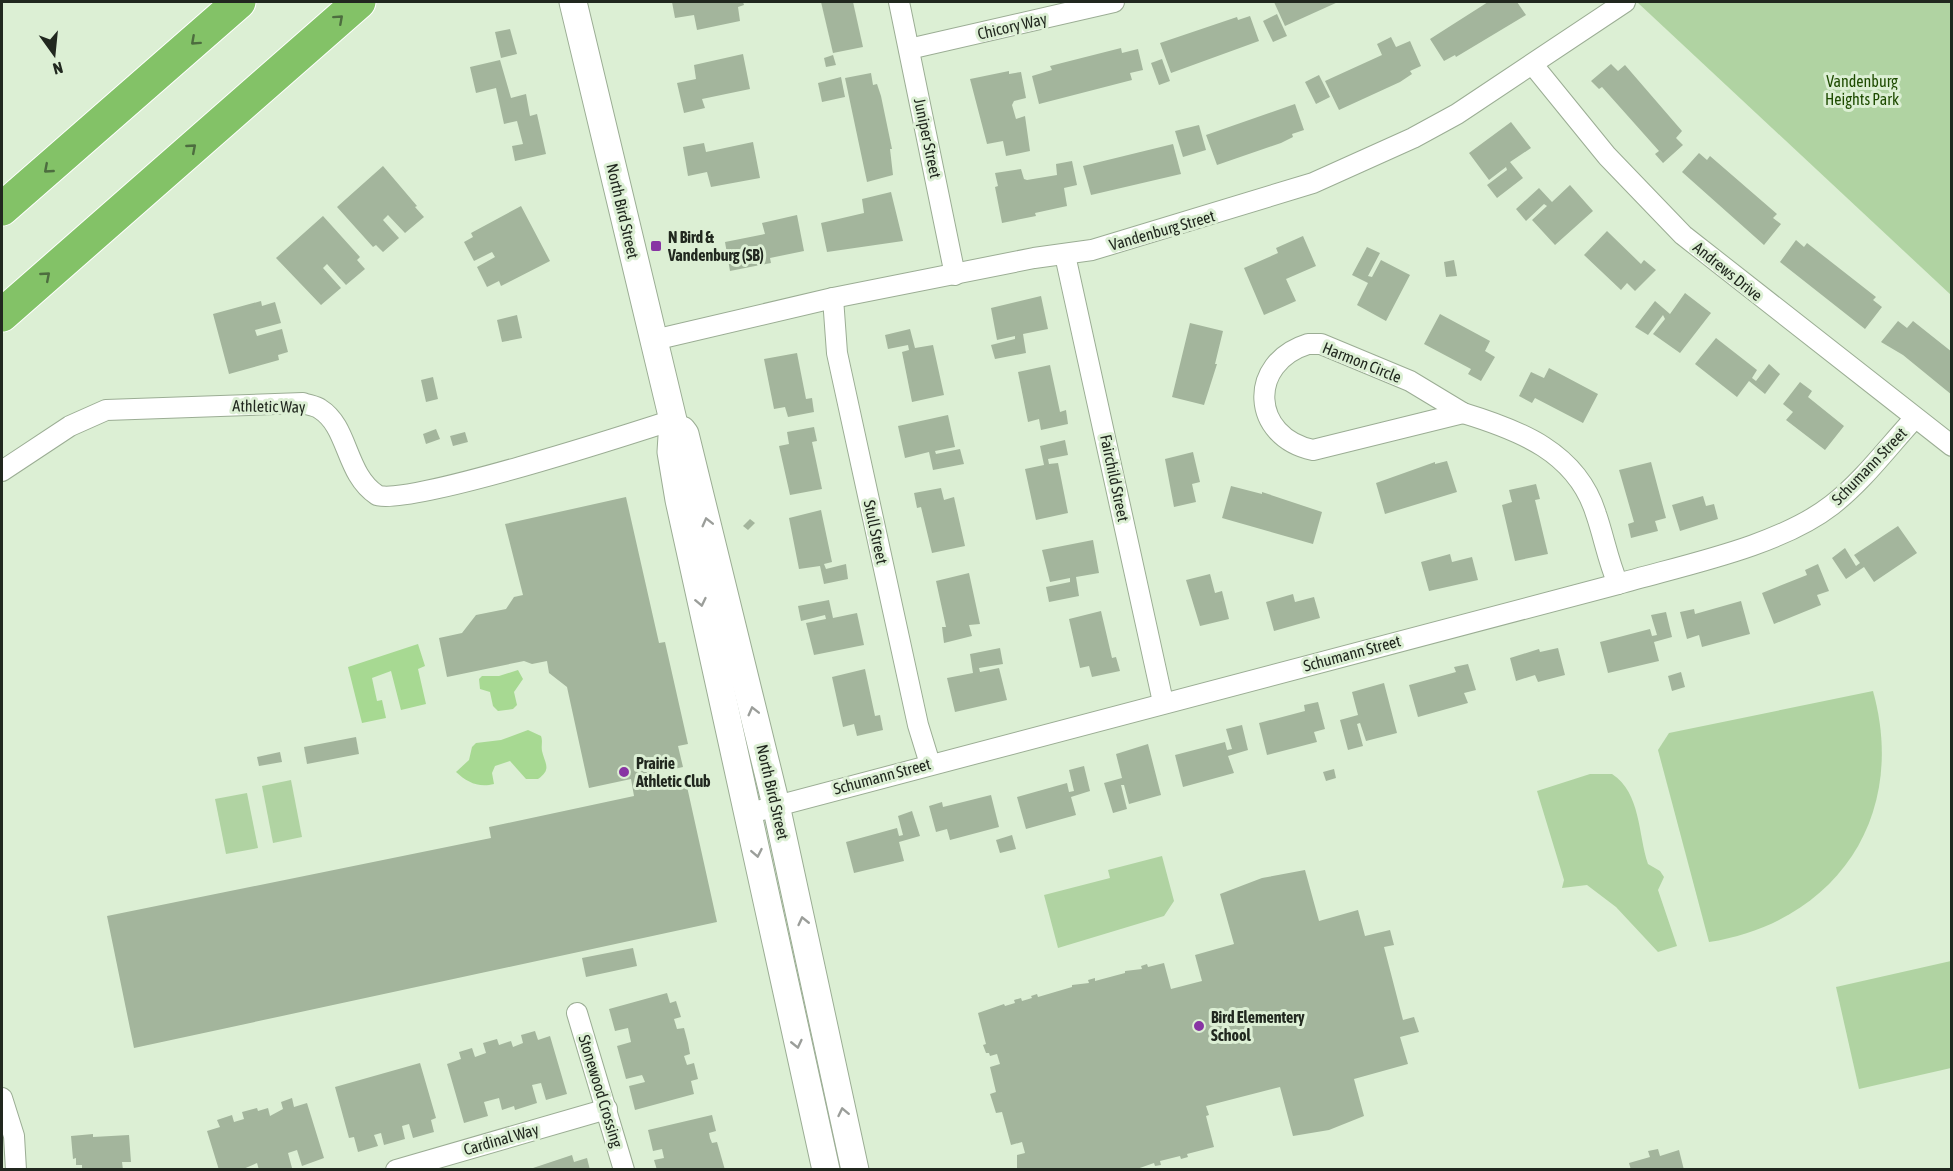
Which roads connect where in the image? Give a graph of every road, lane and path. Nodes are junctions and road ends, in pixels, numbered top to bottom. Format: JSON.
{"nodes":[{"id":1,"x":239,"y":2,"type":"edge"},
{"id":2,"x":359,"y":2,"type":"edge"},
{"id":3,"x":573,"y":2,"type":"edge"},
{"id":4,"x":899,"y":2,"type":"edge"},
{"id":5,"x":1114,"y":2,"type":"edge"},
{"id":6,"x":1625,"y":2,"type":"edge"},
{"id":7,"x":909,"y":49,"type":"junction"},
{"id":8,"x":1533,"y":65,"type":"junction"},
{"id":9,"x":2,"y":209,"type":"edge"},
{"id":10,"x":1065,"y":255,"type":"junction"},
{"id":11,"x":955,"y":275,"type":"junction"},
{"id":12,"x":832,"y":298,"type":"junction"},
{"id":13,"x":2,"y":315,"type":"edge"},
{"id":14,"x":654,"y":340,"type":"junction"},
{"id":15,"x":1463,"y":413,"type":"junction"},
{"id":16,"x":1914,"y":418,"type":"junction"},
{"id":17,"x":673,"y":420,"type":"junction"},
{"id":18,"x":1952,"y":446,"type":"edge"},
{"id":19,"x":2,"y":471,"type":"edge"},
{"id":20,"x":1618,"y":584,"type":"junction"},
{"id":21,"x":1162,"y":702,"type":"junction"},
{"id":22,"x":930,"y":764,"type":"junction"},
{"id":23,"x":776,"y":805,"type":"junction"},
{"id":24,"x":750,"y":813,"type":"junction"},
{"id":25,"x":577,"y":1013,"type":"dead end"},
{"id":26,"x":2,"y":1098,"type":"edge"},
{"id":27,"x":607,"y":1109,"type":"junction"},
{"id":28,"x":16,"y":1170,"type":"edge"},
{"id":29,"x":396,"y":1170,"type":"edge"},
{"id":30,"x":624,"y":1170,"type":"edge"},
{"id":31,"x":826,"y":1170,"type":"edge"},
{"id":32,"x":855,"y":1170,"type":"edge"}],
"edges":[{"from":1,"to":9,"type":"highway","one_way":true},
{"from":13,"to":2,"type":"highway","one_way":true},
{"from":3,"to":14,"type":"street","name":"North Bird Street"},
{"from":4,"to":7,"type":"street","name":"Juniper Street"},
{"from":5,"to":7,"type":"street","name":"Chicory Way"},
{"from":6,"to":8,"type":"street","name":"Vandenburg Street"},
{"from":7,"to":11,"type":"street","name":"Juniper Street"},
{"from":8,"to":10,"type":"street","name":"Vandenburg Street"},
{"from":8,"to":16,"type":"street","name":"Andrews Drive"},
{"from":10,"to":11,"type":"street","name":"Vandenburg Street"},
{"from":10,"to":21,"type":"street","name":"Fairchild Street"},
{"from":11,"to":12,"type":"street","name":"Vandenburg Street"},
{"from":12,"to":14,"type":"street","name":"Vandenburg Street"},
{"from":12,"to":22,"type":"street","name":"Stull Street"},
{"from":14,"to":17,"type":"street","name":"North Bird Street"},
{"from":15,"to":15,"type":"street","name":"Harmon Circle"},
{"from":15,"to":20,"type":"street","name":"Harmon Circle"},
{"from":16,"to":18,"type":"street","name":"Andrews Drive"},
{"from":16,"to":20,"type":"street","name":"Schumann Street"},
{"from":17,"to":19,"type":"street","name":"Athletic Way"},
{"from":23,"to":17,"type":"street","name":"North Bird Street","one_way":true},
{"from":17,"to":24,"type":"street","name":"North Bird Street","one_way":true},
{"from":20,"to":21,"type":"street","name":"Schumann Street"},
{"from":21,"to":22,"type":"street","name":"Schumann Street"},
{"from":22,"to":23,"type":"street","name":"Schumann Street"},
{"from":23,"to":24,"type":"street","name":"Schumann Street"},
{"from":32,"to":23,"type":"street","name":"North Bird Street","one_way":true},
{"from":24,"to":31,"type":"street","name":"North Bird Street","one_way":true},
{"from":25,"to":27,"type":"street","name":"Stonewood Crossing"},
{"from":26,"to":28,"type":"street"},
{"from":27,"to":29,"type":"street","name":"Cardinal Way"},
{"from":27,"to":30,"type":"street","name":"Stonewood Crossing"}]}
